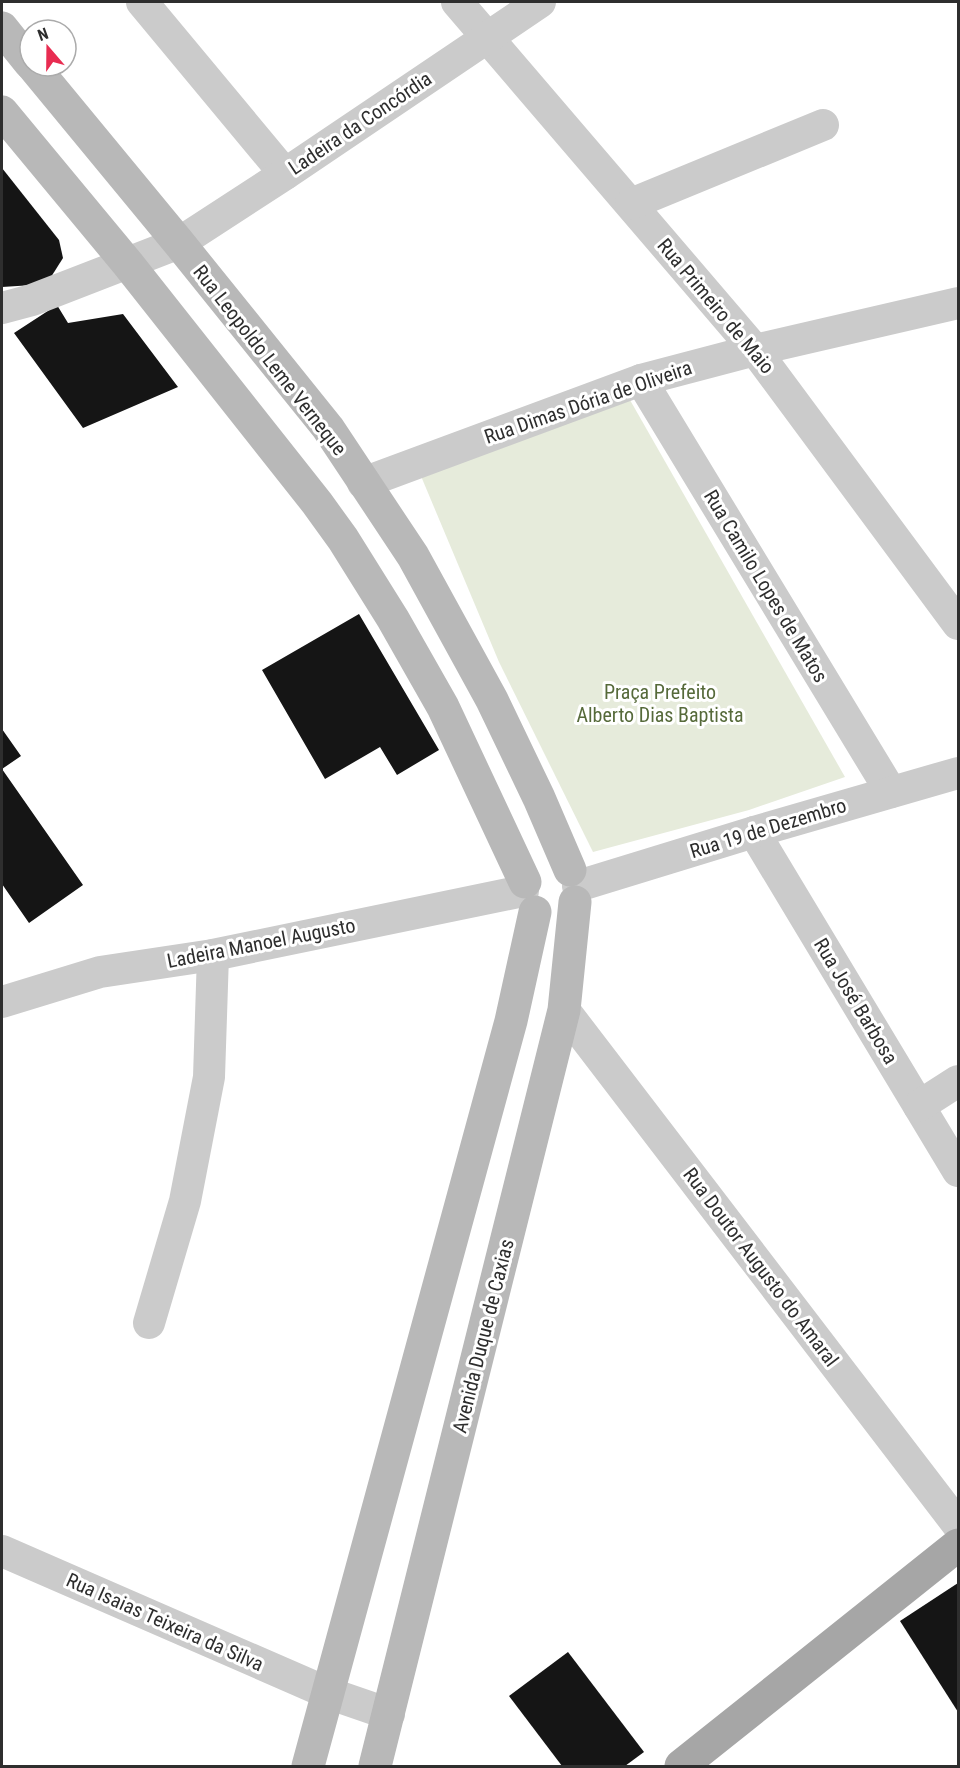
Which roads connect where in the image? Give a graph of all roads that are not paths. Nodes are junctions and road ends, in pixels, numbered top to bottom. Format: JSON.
{"nodes":[{"id":1,"x":142,"y":2,"type":"edge"},
{"id":2,"x":457,"y":2,"type":"edge"},
{"id":3,"x":540,"y":2,"type":"edge"},
{"id":4,"x":2,"y":28,"type":"edge"},
{"id":5,"x":487,"y":37,"type":"junction"},
{"id":6,"x":18,"y":48,"type":"edge"},
{"id":7,"x":43,"y":78,"type":"edge"},
{"id":8,"x":2,"y":112,"type":"edge"},
{"id":9,"x":823,"y":125,"type":"dead end"},
{"id":10,"x":285,"y":174,"type":"junction"},
{"id":11,"x":631,"y":204,"type":"junction"},
{"id":12,"x":179,"y":243,"type":"junction"},
{"id":13,"x":128,"y":264,"type":"junction"},
{"id":14,"x":958,"y":303,"type":"edge"},
{"id":15,"x":2,"y":308,"type":"edge"},
{"id":16,"x":754,"y":350,"type":"junction"},
{"id":17,"x":641,"y":380,"type":"junction"},
{"id":18,"x":363,"y":483,"type":"junction"},
{"id":19,"x":958,"y":624,"type":"edge"},
{"id":20,"x":958,"y":773,"type":"edge"},
{"id":21,"x":891,"y":792,"type":"junction"},
{"id":22,"x":754,"y":832,"type":"junction"},
{"id":23,"x":574,"y":886,"type":"junction"},
{"id":24,"x":528,"y":895,"type":"junction"},
{"id":25,"x":213,"y":955,"type":"junction"},
{"id":26,"x":2,"y":1002,"type":"edge"},
{"id":27,"x":564,"y":1010,"type":"junction"},
{"id":28,"x":958,"y":1081,"type":"edge"},
{"id":29,"x":919,"y":1106,"type":"junction"},
{"id":30,"x":958,"y":1172,"type":"edge"},
{"id":31,"x":149,"y":1323,"type":"dead end"},
{"id":32,"x":958,"y":1525,"type":"edge"},
{"id":33,"x":958,"y":1545,"type":"edge"},
{"id":34,"x":2,"y":1551,"type":"edge"},
{"id":35,"x":328,"y":1693,"type":"junction"},
{"id":36,"x":389,"y":1714,"type":"junction"},
{"id":37,"x":308,"y":1767,"type":"edge"},
{"id":38,"x":375,"y":1767,"type":"edge"},
{"id":39,"x":681,"y":1767,"type":"edge"}],
"edges":[{"from":1,"to":10,"type":"street"},
{"from":2,"to":5,"type":"street","name":"Rua Primeiro de Maio"},
{"from":3,"to":5,"type":"street","name":"Ladeira da Concórdia"},
{"from":4,"to":6,"type":"main road","name":"Rua Leopoldo Leme Verneque"},
{"from":5,"to":10,"type":"street","name":"Ladeira da Concórdia"},
{"from":5,"to":11,"type":"street","name":"Rua Primeiro de Maio"},
{"from":7,"to":12,"type":"main road","name":"Rua Leopoldo Leme Verneque"},
{"from":8,"to":13,"type":"main road"},
{"from":9,"to":11,"type":"street"},
{"from":10,"to":12,"type":"street","name":"Ladeira da Concórdia"},
{"from":11,"to":16,"type":"street","name":"Rua Primeiro de Maio"},
{"from":12,"to":13,"type":"street","name":"Ladeira da Concórdia"},
{"from":12,"to":18,"type":"main road","name":"Rua Leopoldo Leme Verneque"},
{"from":13,"to":15,"type":"street","name":"Ladeira da Concórdia"},
{"from":13,"to":24,"type":"main road"},
{"from":14,"to":16,"type":"street","name":"Rua Dimas Dória de Oliveira"},
{"from":16,"to":17,"type":"street","name":"Rua Dimas Dória de Oliveira"},
{"from":16,"to":19,"type":"street","name":"Rua Primeiro de Maio"},
{"from":17,"to":18,"type":"street","name":"Rua Dimas Dória de Oliveira"},
{"from":17,"to":21,"type":"street","name":"Rua Camilo Lopes de Matos"},
{"from":18,"to":23,"type":"main road","name":"Rua Leopoldo Leme Verneque"},
{"from":20,"to":21,"type":"street","name":"Rua 19 de Dezembro"},
{"from":21,"to":22,"type":"street","name":"Rua 19 de Dezembro"},
{"from":22,"to":23,"type":"street","name":"Rua 19 de Dezembro"},
{"from":22,"to":29,"type":"street","name":"Rua José Barbosa"},
{"from":23,"to":24,"type":"main road"},
{"from":23,"to":24,"type":"main road"},
{"from":23,"to":27,"type":"main road","name":"Avenida Duque de Caxias"},
{"from":24,"to":25,"type":"street","name":"Ladeira Manoel Augusto"},
{"from":24,"to":35,"type":"main road"},
{"from":25,"to":26,"type":"street","name":"Ladeira Manoel Augusto"},
{"from":25,"to":31,"type":"street"},
{"from":27,"to":32,"type":"street","name":"Rua Doutor Augusto do Amaral"},
{"from":27,"to":36,"type":"main road","name":"Avenida Duque de Caxias"},
{"from":28,"to":29,"type":"street"},
{"from":29,"to":30,"type":"street","name":"Rua José Barbosa"},
{"from":33,"to":39,"type":"main road"},
{"from":34,"to":35,"type":"street","name":"Rua Isaias Teixeira da Silva"},
{"from":35,"to":36,"type":"street","name":"Rua Isaias Teixeira da Silva"},
{"from":35,"to":37,"type":"main road"},
{"from":36,"to":38,"type":"main road","name":"Avenida Duque de Caxias"}]}
